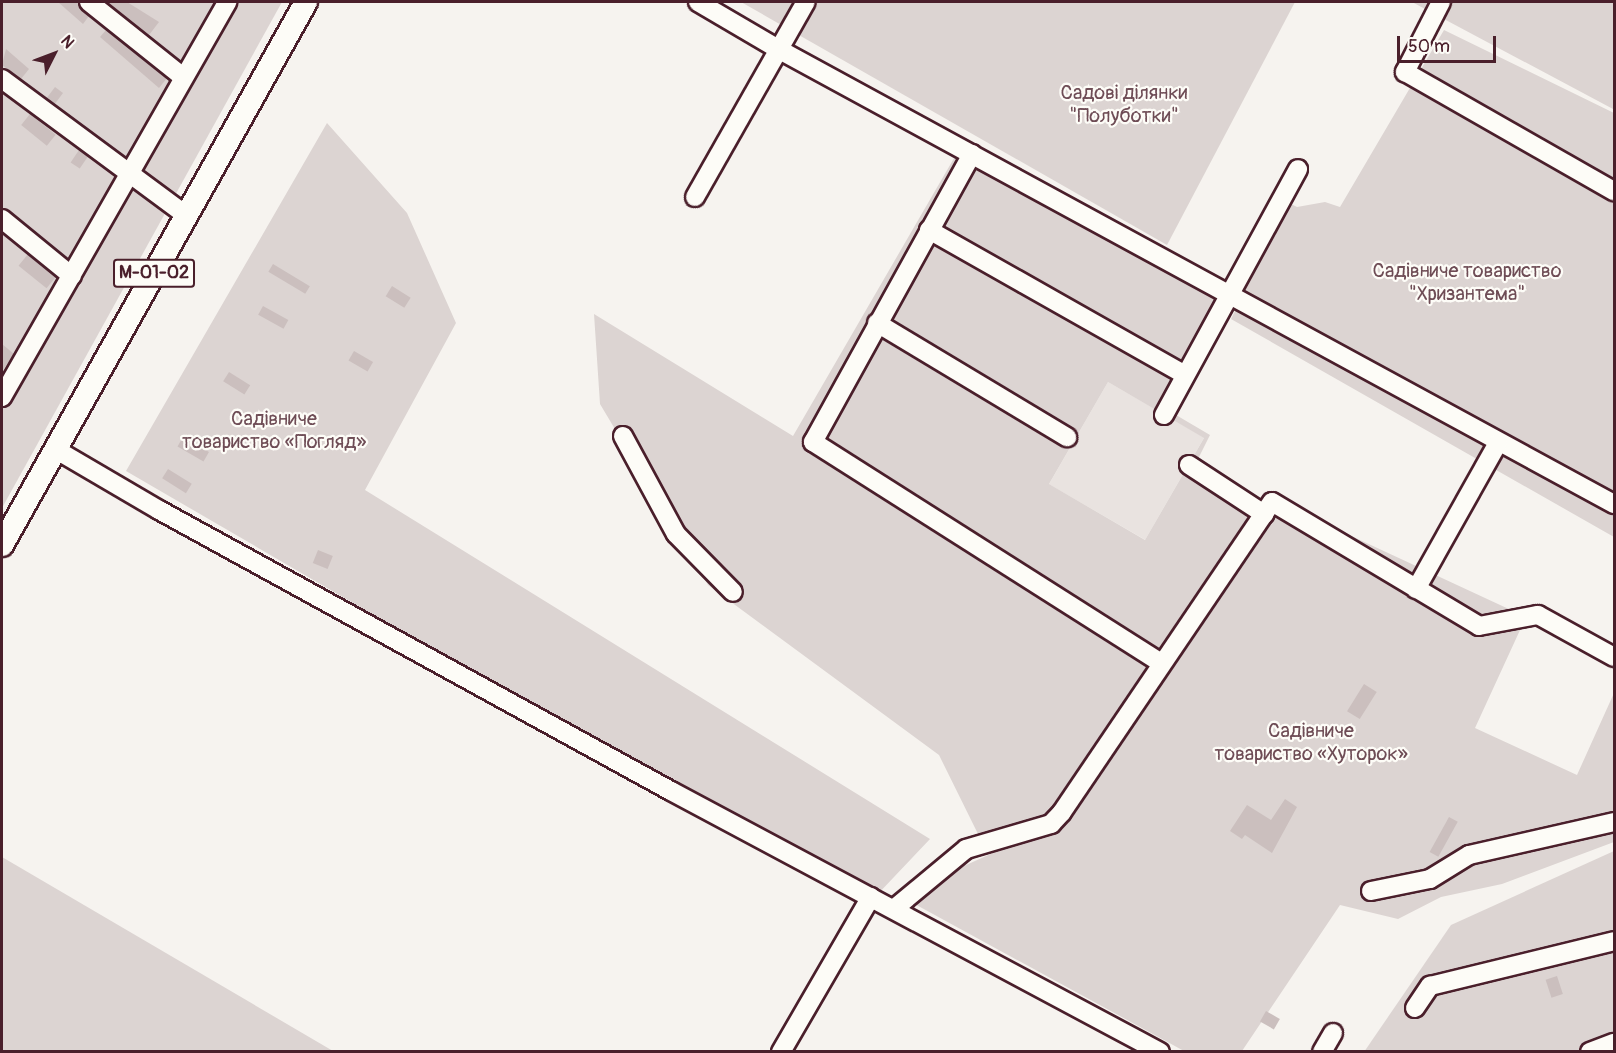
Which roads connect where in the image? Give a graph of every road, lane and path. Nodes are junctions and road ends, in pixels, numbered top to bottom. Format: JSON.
{"nodes":[{"id":1,"x":89,"y":2,"type":"edge"},
{"id":2,"x":227,"y":2,"type":"edge"},
{"id":3,"x":306,"y":2,"type":"edge"},
{"id":4,"x":698,"y":2,"type":"edge"},
{"id":5,"x":806,"y":2,"type":"edge"},
{"id":6,"x":1441,"y":2,"type":"edge"},
{"id":7,"x":778,"y":49,"type":"junction"},
{"id":8,"x":183,"y":76,"type":"junction"},
{"id":9,"x":2,"y":79,"type":"edge"},
{"id":10,"x":972,"y":154,"type":"junction"},
{"id":11,"x":1298,"y":169,"type":"dead end"},
{"id":12,"x":129,"y":176,"type":"junction"},
{"id":13,"x":1614,"y":191,"type":"edge"},
{"id":14,"x":695,"y":197,"type":"dead end"},
{"id":15,"x":186,"y":215,"type":"junction"},
{"id":16,"x":2,"y":219,"type":"edge"},
{"id":17,"x":929,"y":230,"type":"junction"},
{"id":18,"x":72,"y":276,"type":"junction"},
{"id":19,"x":1227,"y":295,"type":"junction"},
{"id":20,"x":878,"y":323,"type":"junction"},
{"id":21,"x":1185,"y":375,"type":"junction"},
{"id":22,"x":5,"y":386,"type":"edge"},
{"id":23,"x":1164,"y":415,"type":"dead end"},
{"id":24,"x":623,"y":436,"type":"dead end"},
{"id":25,"x":1067,"y":437,"type":"dead end"},
{"id":26,"x":1498,"y":443,"type":"junction"},
{"id":27,"x":55,"y":449,"type":"junction"},
{"id":28,"x":1189,"y":465,"type":"dead end"},
{"id":29,"x":1614,"y":504,"type":"edge"},
{"id":30,"x":1264,"y":514,"type":"junction"},
{"id":31,"x":2,"y":545,"type":"edge"},
{"id":32,"x":1416,"y":589,"type":"junction"},
{"id":33,"x":733,"y":592,"type":"dead end"},
{"id":34,"x":1614,"y":657,"type":"edge"},
{"id":35,"x":1161,"y":663,"type":"junction"},
{"id":36,"x":1614,"y":822,"type":"edge"},
{"id":37,"x":1371,"y":891,"type":"dead end"},
{"id":38,"x":871,"y":897,"type":"junction"},
{"id":39,"x":895,"y":908,"type":"junction"},
{"id":40,"x":1614,"y":941,"type":"edge"},
{"id":41,"x":1415,"y":1008,"type":"dead end"},
{"id":42,"x":1333,"y":1033,"type":"dead end"},
{"id":43,"x":1614,"y":1043,"type":"edge"},
{"id":44,"x":781,"y":1052,"type":"edge"},
{"id":45,"x":1160,"y":1052,"type":"edge"},
{"id":46,"x":1322,"y":1052,"type":"edge"},
{"id":47,"x":1590,"y":1052,"type":"edge"}],
"edges":[{"from":1,"to":8,"type":"street"},
{"from":2,"to":8,"type":"street"},
{"from":3,"to":15,"type":"main road","number":"М-01-02"},
{"from":4,"to":7,"type":"street"},
{"from":5,"to":7,"type":"street"},
{"from":6,"to":13,"type":"street"},
{"from":7,"to":10,"type":"street"},
{"from":7,"to":14,"type":"street"},
{"from":8,"to":12,"type":"street"},
{"from":9,"to":12,"type":"street"},
{"from":10,"to":17,"type":"street"},
{"from":10,"to":19,"type":"street"},
{"from":11,"to":19,"type":"street"},
{"from":12,"to":15,"type":"street"},
{"from":12,"to":18,"type":"street"},
{"from":15,"to":27,"type":"main road","number":"М-01-02"},
{"from":16,"to":18,"type":"street"},
{"from":17,"to":20,"type":"street"},
{"from":17,"to":21,"type":"street"},
{"from":18,"to":22,"type":"street"},
{"from":19,"to":21,"type":"street"},
{"from":19,"to":26,"type":"street"},
{"from":20,"to":25,"type":"street"},
{"from":20,"to":35,"type":"street"},
{"from":21,"to":23,"type":"street"},
{"from":24,"to":33,"type":"street"},
{"from":26,"to":29,"type":"street"},
{"from":26,"to":32,"type":"street"},
{"from":27,"to":31,"type":"main road","number":"М-01-02"},
{"from":27,"to":38,"type":"street"},
{"from":28,"to":30,"type":"street"},
{"from":30,"to":32,"type":"street"},
{"from":30,"to":35,"type":"street"},
{"from":32,"to":34,"type":"street"},
{"from":35,"to":39,"type":"street"},
{"from":36,"to":37,"type":"street"},
{"from":38,"to":39,"type":"street"},
{"from":38,"to":44,"type":"street"},
{"from":39,"to":45,"type":"street"},
{"from":40,"to":41,"type":"street"},
{"from":42,"to":46,"type":"street"},
{"from":43,"to":47,"type":"street"}]}
